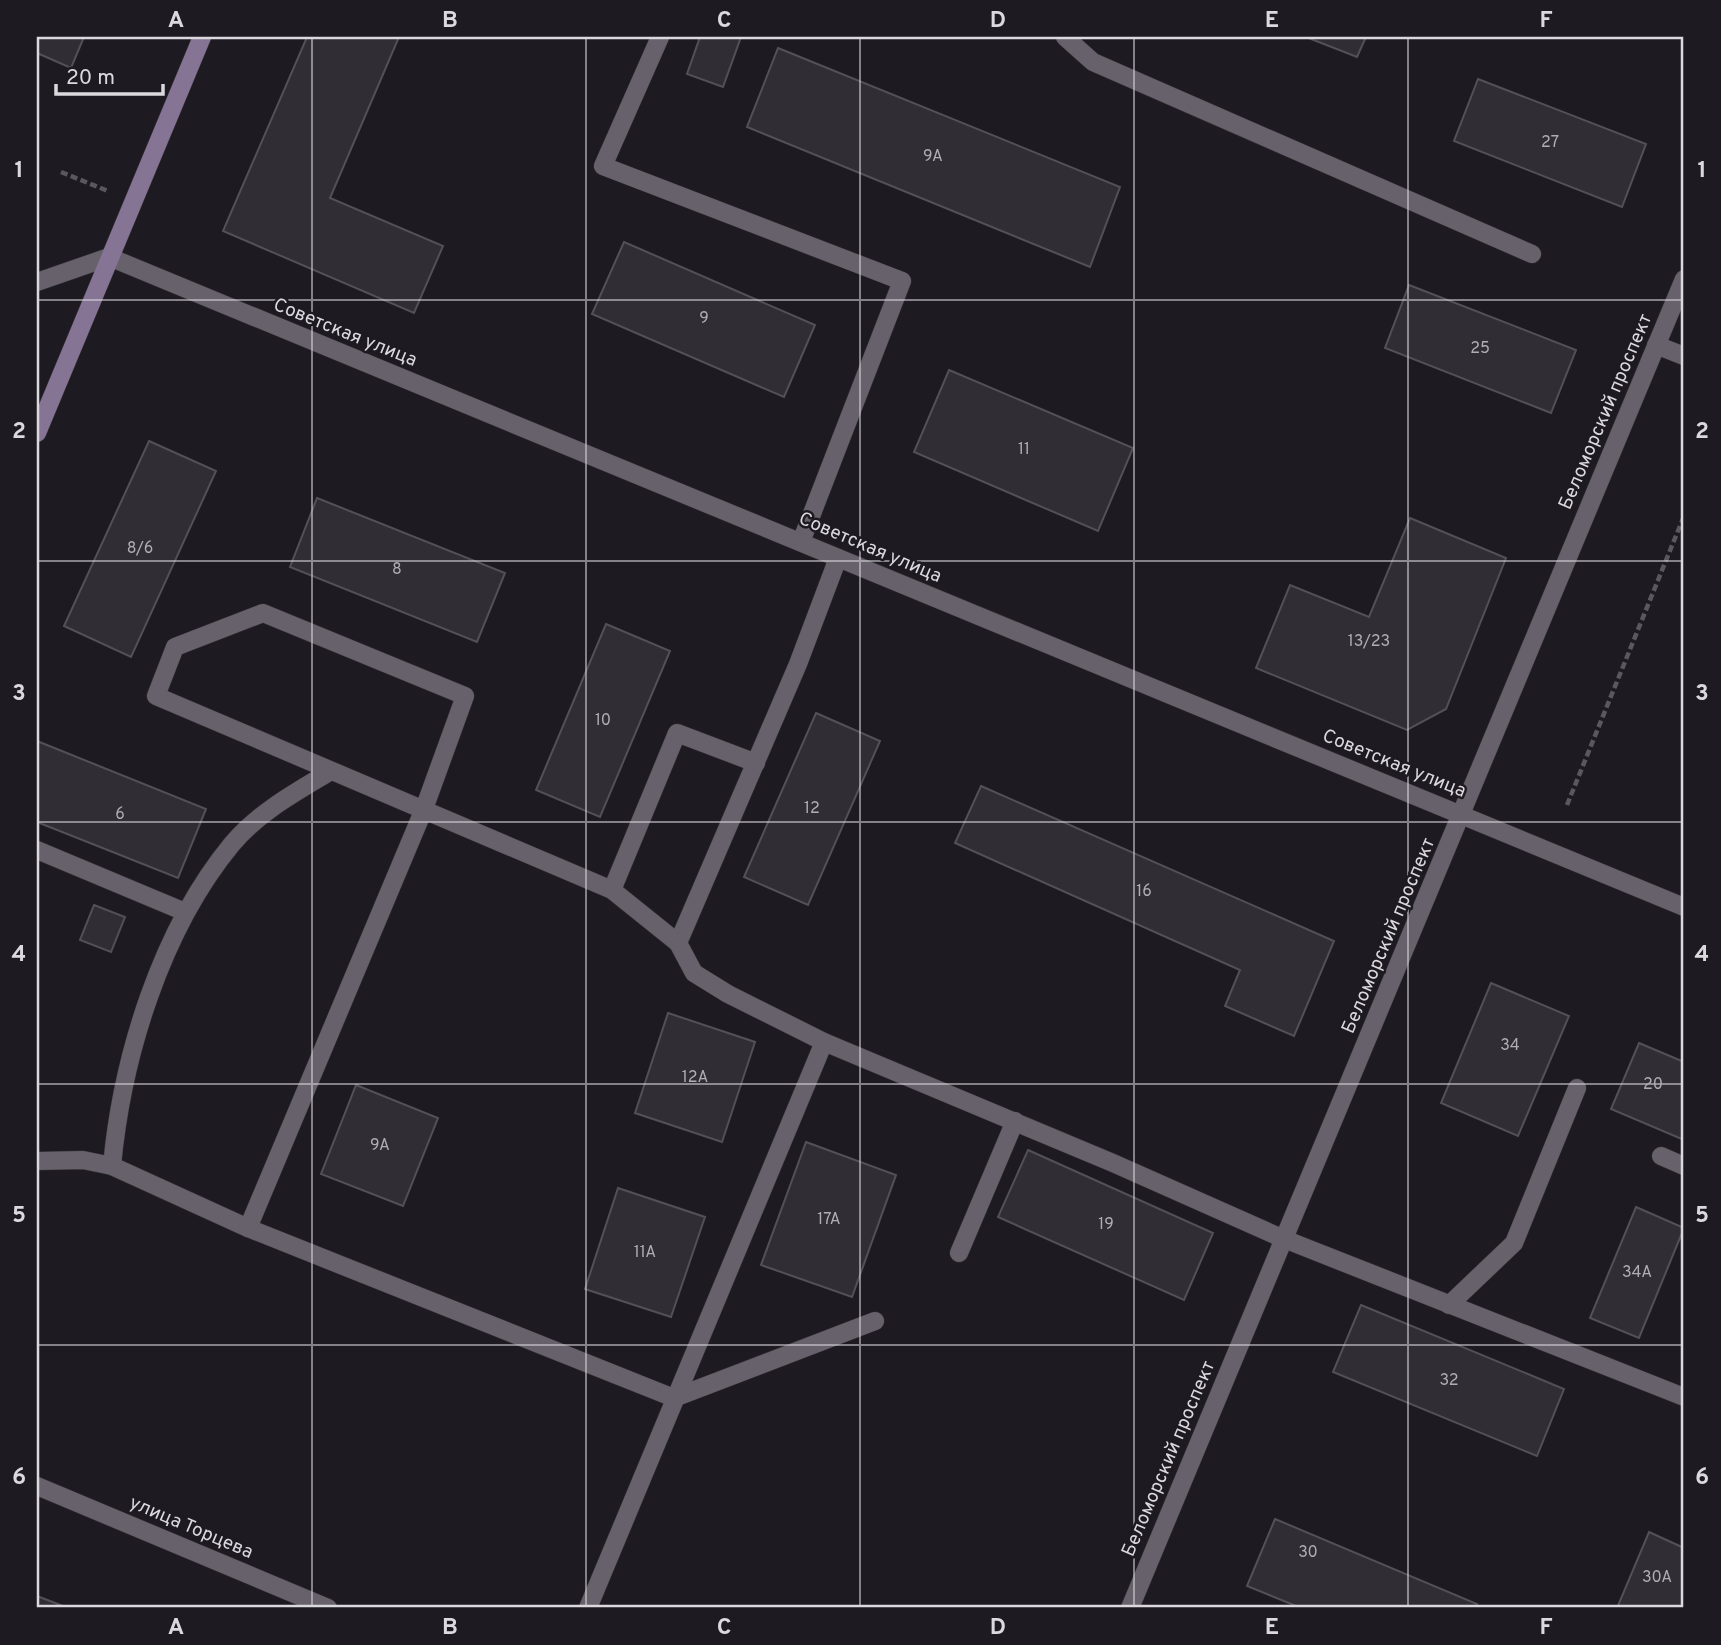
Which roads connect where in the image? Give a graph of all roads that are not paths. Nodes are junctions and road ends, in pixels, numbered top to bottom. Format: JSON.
{"nodes":[{"id":1,"x":202,"y":37,"type":"edge"},
{"id":2,"x":660,"y":37,"type":"edge"},
{"id":3,"x":1065,"y":37,"type":"edge"},
{"id":4,"x":1532,"y":254,"type":"dead end"},
{"id":5,"x":109,"y":257,"type":"junction"},
{"id":6,"x":1684,"y":279,"type":"edge"},
{"id":7,"x":37,"y":282,"type":"edge"},
{"id":8,"x":1657,"y":345,"type":"junction"},
{"id":9,"x":1684,"y":356,"type":"edge"},
{"id":10,"x":37,"y":433,"type":"edge"},
{"id":11,"x":801,"y":542,"type":"junction"},
{"id":12,"x":838,"y":558,"type":"junction"},
{"id":13,"x":756,"y":763,"type":"junction"},
{"id":14,"x":331,"y":771,"type":"junction"},
{"id":15,"x":424,"y":809,"type":"junction"},
{"id":16,"x":1462,"y":814,"type":"junction"},
{"id":17,"x":37,"y":850,"type":"edge"},
{"id":18,"x":612,"y":890,"type":"junction"},
{"id":19,"x":1684,"y":907,"type":"edge"},
{"id":20,"x":185,"y":912,"type":"junction"},
{"id":21,"x":678,"y":943,"type":"junction"},
{"id":22,"x":824,"y":1042,"type":"junction"},
{"id":23,"x":1577,"y":1088,"type":"dead end"},
{"id":24,"x":1015,"y":1121,"type":"junction"},
{"id":25,"x":1661,"y":1156,"type":"dead end"},
{"id":26,"x":37,"y":1161,"type":"edge"},
{"id":27,"x":112,"y":1166,"type":"junction"},
{"id":28,"x":1684,"y":1166,"type":"edge"},
{"id":29,"x":248,"y":1228,"type":"junction"},
{"id":30,"x":1284,"y":1240,"type":"junction"},
{"id":31,"x":959,"y":1254,"type":"dead end"},
{"id":32,"x":1449,"y":1305,"type":"junction"},
{"id":33,"x":875,"y":1321,"type":"dead end"},
{"id":34,"x":1684,"y":1397,"type":"edge"},
{"id":35,"x":674,"y":1398,"type":"junction"},
{"id":36,"x":37,"y":1486,"type":"edge"},
{"id":37,"x":328,"y":1608,"type":"edge"},
{"id":38,"x":588,"y":1608,"type":"edge"},
{"id":39,"x":1130,"y":1608,"type":"edge"}],
"edges":[{"from":1,"to":5,"type":"main road"},
{"from":2,"to":11,"type":"street"},
{"from":3,"to":4,"type":"street"},
{"from":5,"to":7,"type":"street"},
{"from":5,"to":10,"type":"main road"},
{"from":5,"to":11,"type":"street","name":"Советская улица"},
{"from":6,"to":8,"type":"street","name":"Беломорский проспект"},
{"from":8,"to":9,"type":"street"},
{"from":8,"to":16,"type":"street","name":"Беломорский проспект"},
{"from":11,"to":12,"type":"street","name":"Советская улица"},
{"from":12,"to":13,"type":"street"},
{"from":12,"to":16,"type":"street","name":"Советская улица"},
{"from":13,"to":18,"type":"street"},
{"from":13,"to":21,"type":"street"},
{"from":14,"to":15,"type":"street"},
{"from":14,"to":15,"type":"street"},
{"from":14,"to":20,"type":"street"},
{"from":15,"to":18,"type":"street"},
{"from":15,"to":29,"type":"street"},
{"from":16,"to":19,"type":"street","name":"Советская улица"},
{"from":16,"to":30,"type":"street","name":"Беломорский проспект"},
{"from":17,"to":20,"type":"street"},
{"from":18,"to":21,"type":"street"},
{"from":20,"to":27,"type":"street"},
{"from":21,"to":22,"type":"street"},
{"from":22,"to":24,"type":"street"},
{"from":22,"to":35,"type":"street"},
{"from":23,"to":32,"type":"street"},
{"from":24,"to":30,"type":"street"},
{"from":24,"to":31,"type":"street"},
{"from":25,"to":28,"type":"street"},
{"from":26,"to":27,"type":"street"},
{"from":27,"to":29,"type":"street"},
{"from":29,"to":35,"type":"street"},
{"from":30,"to":32,"type":"street"},
{"from":30,"to":39,"type":"street","name":"Беломорский проспект"},
{"from":32,"to":34,"type":"street"},
{"from":33,"to":35,"type":"street"},
{"from":35,"to":38,"type":"street"},
{"from":36,"to":37,"type":"street","name":"улица Торцева"}]}
